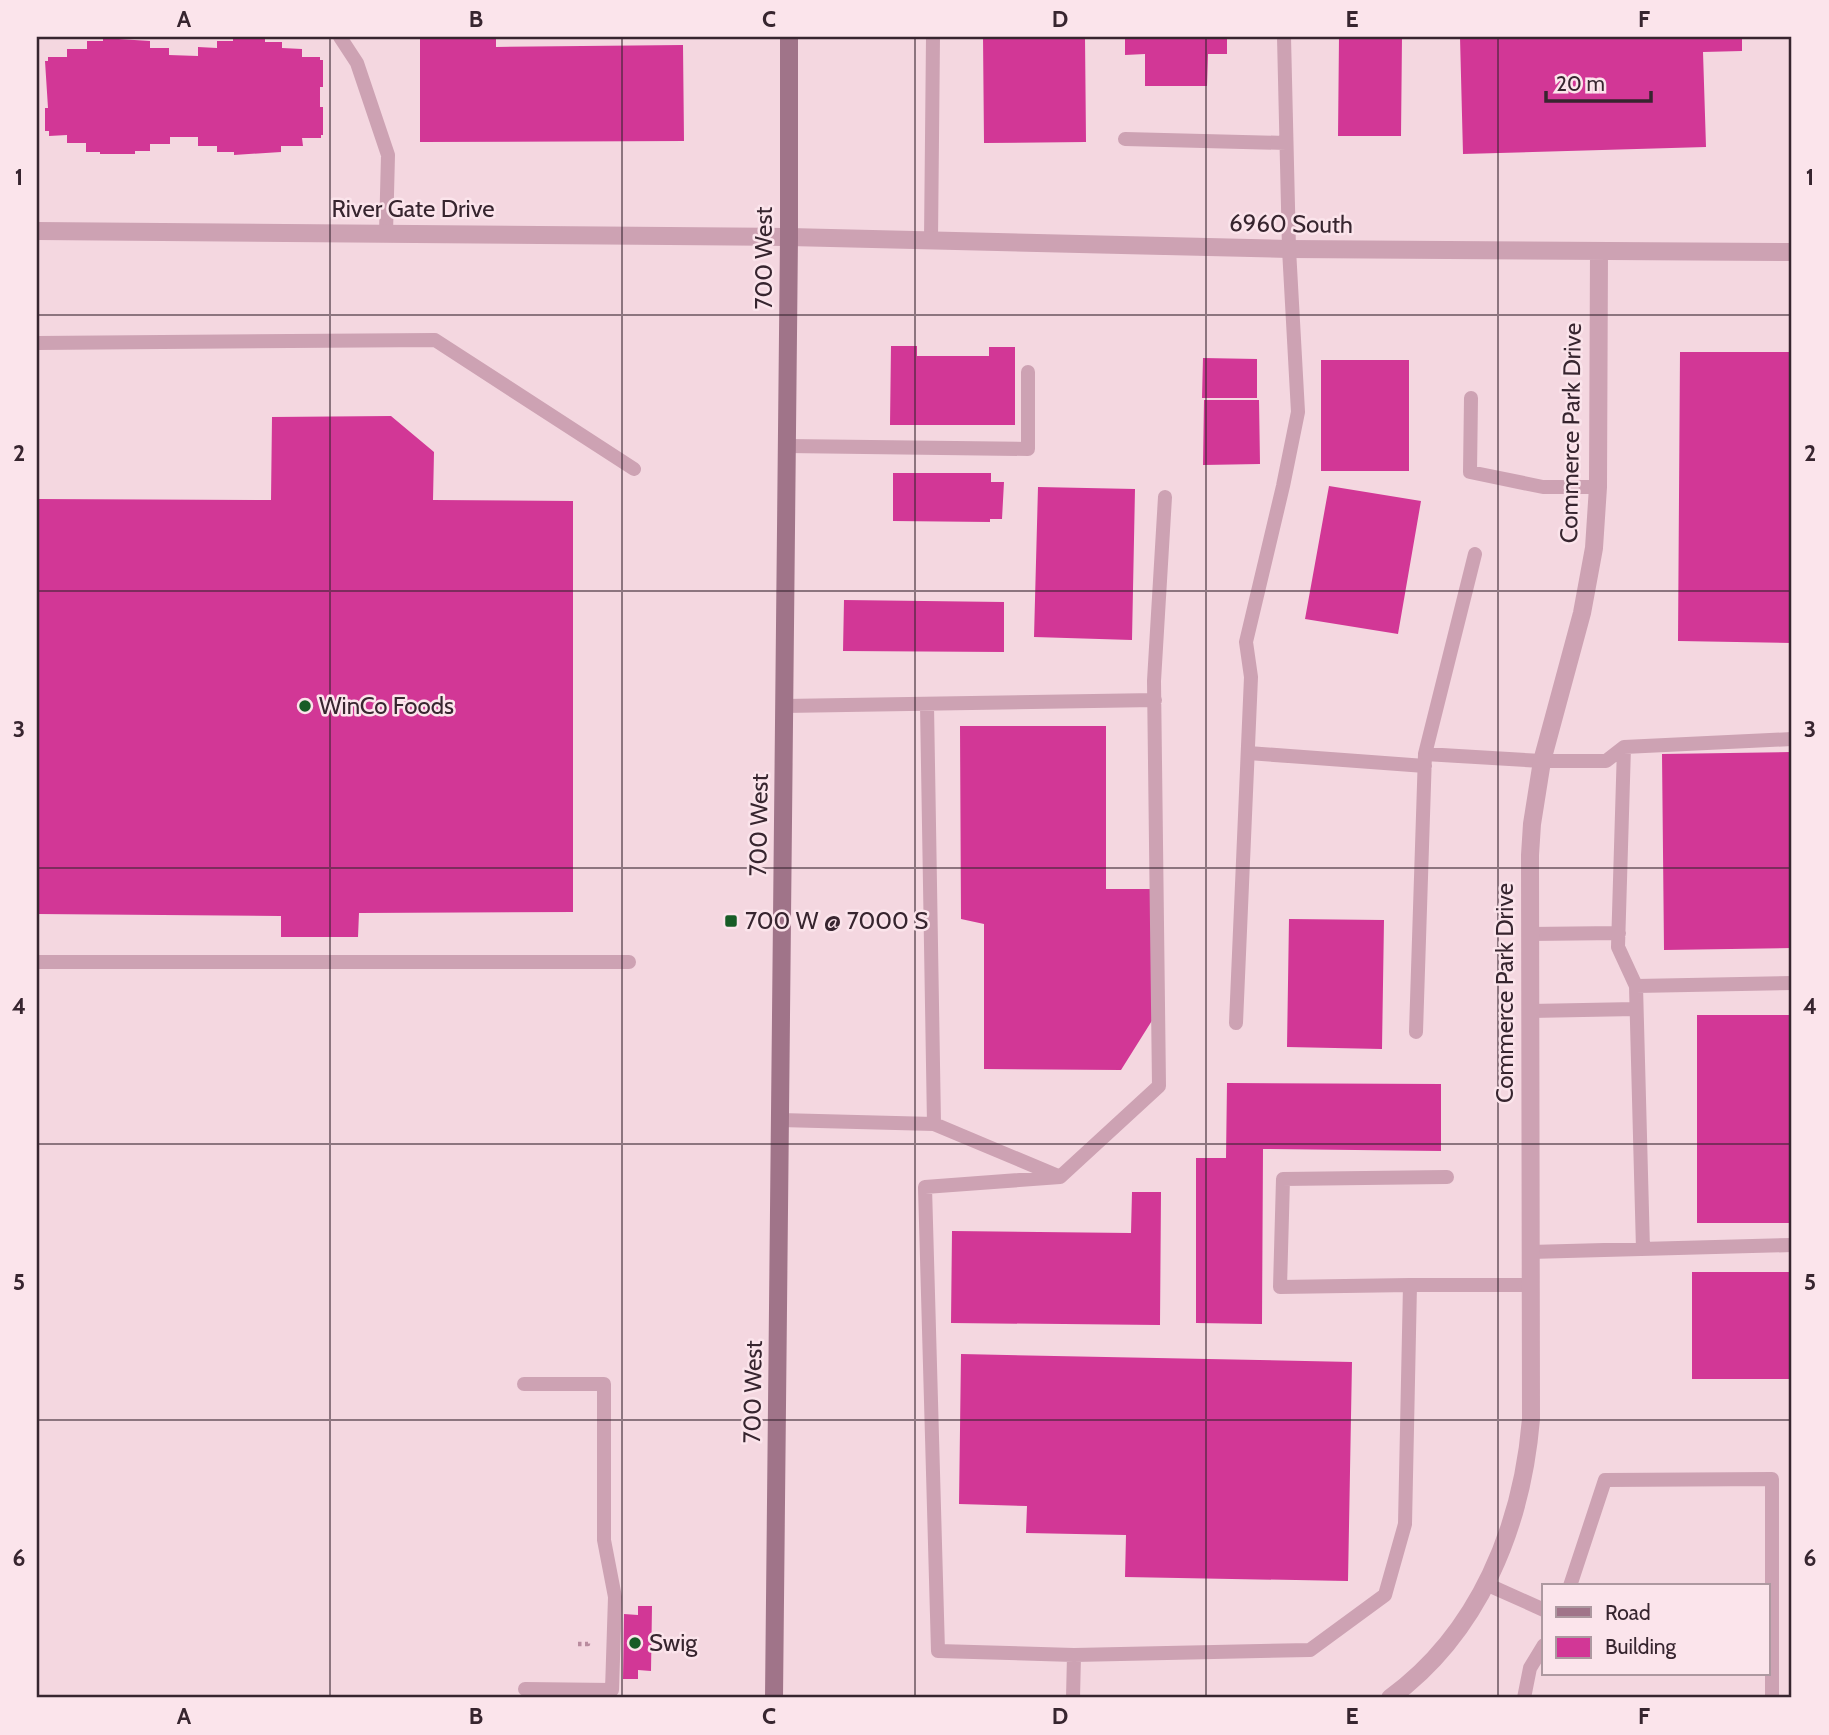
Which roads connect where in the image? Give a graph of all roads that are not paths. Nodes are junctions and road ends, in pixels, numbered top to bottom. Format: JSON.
{"nodes":[{"id":1,"x":340,"y":37,"type":"edge"},
{"id":2,"x":789,"y":37,"type":"edge"},
{"id":3,"x":933,"y":37,"type":"edge"},
{"id":4,"x":1284,"y":37,"type":"edge"},
{"id":5,"x":1125,"y":139,"type":"dead end"},
{"id":6,"x":1286,"y":143,"type":"junction"},
{"id":7,"x":37,"y":231,"type":"edge"},
{"id":8,"x":386,"y":233,"type":"junction"},
{"id":9,"x":789,"y":237,"type":"junction"},
{"id":10,"x":931,"y":239,"type":"junction"},
{"id":11,"x":1289,"y":249,"type":"junction"},
{"id":12,"x":1599,"y":252,"type":"junction"},
{"id":13,"x":1792,"y":252,"type":"edge"},
{"id":14,"x":37,"y":343,"type":"edge"},
{"id":15,"x":1028,"y":372,"type":"dead end"},
{"id":16,"x":1471,"y":398,"type":"dead end"},
{"id":17,"x":787,"y":446,"type":"junction"},
{"id":18,"x":634,"y":469,"type":"dead end"},
{"id":19,"x":1598,"y":487,"type":"junction"},
{"id":20,"x":1165,"y":497,"type":"dead end"},
{"id":21,"x":1475,"y":554,"type":"dead end"},
{"id":22,"x":1154,"y":700,"type":"junction"},
{"id":23,"x":927,"y":705,"type":"junction"},
{"id":24,"x":784,"y":706,"type":"junction"},
{"id":25,"x":1792,"y":739,"type":"edge"},
{"id":26,"x":1624,"y":747,"type":"junction"},
{"id":27,"x":1248,"y":753,"type":"junction"},
{"id":28,"x":1425,"y":760,"type":"junction"},
{"id":29,"x":1542,"y":761,"type":"junction"},
{"id":30,"x":1619,"y":933,"type":"junction"},
{"id":31,"x":1529,"y":934,"type":"junction"},
{"id":32,"x":37,"y":962,"type":"edge"},
{"id":33,"x":629,"y":962,"type":"dead end"},
{"id":34,"x":1792,"y":983,"type":"edge"},
{"id":35,"x":1636,"y":986,"type":"junction"},
{"id":36,"x":1636,"y":1009,"type":"junction"},
{"id":37,"x":1530,"y":1010,"type":"junction"},
{"id":38,"x":1236,"y":1023,"type":"dead end"},
{"id":39,"x":1416,"y":1032,"type":"dead end"},
{"id":40,"x":780,"y":1120,"type":"junction"},
{"id":41,"x":934,"y":1124,"type":"junction"},
{"id":42,"x":1060,"y":1177,"type":"junction"},
{"id":43,"x":1447,"y":1177,"type":"dead end"},
{"id":44,"x":1792,"y":1245,"type":"edge"},
{"id":45,"x":1643,"y":1249,"type":"junction"},
{"id":46,"x":1530,"y":1252,"type":"junction"},
{"id":47,"x":1410,"y":1285,"type":"junction"},
{"id":48,"x":1530,"y":1285,"type":"junction"},
{"id":49,"x":524,"y":1384,"type":"dead end"},
{"id":50,"x":1486,"y":1584,"type":"junction"},
{"id":51,"x":1571,"y":1584,"type":"edge"},
{"id":52,"x":1770,"y":1589,"type":"edge"},
{"id":53,"x":1542,"y":1609,"type":"edge"},
{"id":54,"x":1542,"y":1648,"type":"edge"},
{"id":55,"x":1074,"y":1655,"type":"junction"},
{"id":56,"x":525,"y":1689,"type":"dead end"},
{"id":57,"x":774,"y":1698,"type":"edge"},
{"id":58,"x":1073,"y":1698,"type":"edge"},
{"id":59,"x":1390,"y":1698,"type":"edge"},
{"id":60,"x":1524,"y":1698,"type":"edge"},
{"id":61,"x":1772,"y":1698,"type":"edge"}],
"edges":[{"from":1,"to":8,"type":"lane"},
{"from":2,"to":9,"type":"main road","name":"700 West"},
{"from":3,"to":10,"type":"lane"},
{"from":4,"to":6,"type":"lane"},
{"from":5,"to":6,"type":"lane"},
{"from":6,"to":11,"type":"lane"},
{"from":7,"to":8,"type":"street","name":"River Gate Drive"},
{"from":8,"to":9,"type":"street","name":"River Gate Drive"},
{"from":9,"to":10,"type":"street","name":"6960 South"},
{"from":9,"to":17,"type":"main road","name":"700 West"},
{"from":10,"to":11,"type":"street","name":"6960 South"},
{"from":11,"to":12,"type":"street","name":"6960 South"},
{"from":11,"to":27,"type":"lane"},
{"from":12,"to":13,"type":"street","name":"6960 South"},
{"from":12,"to":19,"type":"street","name":"Commerce Park Drive"},
{"from":14,"to":18,"type":"lane"},
{"from":15,"to":17,"type":"lane"},
{"from":16,"to":19,"type":"lane"},
{"from":17,"to":24,"type":"main road","name":"700 West"},
{"from":19,"to":29,"type":"street","name":"Commerce Park Drive"},
{"from":20,"to":22,"type":"lane"},
{"from":21,"to":28,"type":"lane"},
{"from":22,"to":23,"type":"lane"},
{"from":22,"to":42,"type":"lane"},
{"from":23,"to":24,"type":"lane"},
{"from":23,"to":41,"type":"lane"},
{"from":24,"to":40,"type":"main road","name":"700 West"},
{"from":25,"to":26,"type":"lane"},
{"from":26,"to":29,"type":"lane"},
{"from":26,"to":30,"type":"lane"},
{"from":27,"to":28,"type":"lane"},
{"from":27,"to":38,"type":"lane"},
{"from":28,"to":29,"type":"lane"},
{"from":28,"to":39,"type":"lane"},
{"from":29,"to":31,"type":"street","name":"Commerce Park Drive"},
{"from":30,"to":31,"type":"lane"},
{"from":30,"to":35,"type":"lane"},
{"from":31,"to":37,"type":"street","name":"Commerce Park Drive"},
{"from":32,"to":33,"type":"lane"},
{"from":34,"to":35,"type":"lane"},
{"from":35,"to":36,"type":"lane"},
{"from":36,"to":37,"type":"lane"},
{"from":36,"to":45,"type":"lane"},
{"from":37,"to":46,"type":"street","name":"Commerce Park Drive"},
{"from":40,"to":41,"type":"lane"},
{"from":40,"to":57,"type":"main road","name":"700 West"},
{"from":41,"to":42,"type":"lane"},
{"from":42,"to":55,"type":"lane"},
{"from":43,"to":47,"type":"lane"},
{"from":44,"to":45,"type":"lane"},
{"from":45,"to":46,"type":"lane"},
{"from":46,"to":48,"type":"street","name":"Commerce Park Drive"},
{"from":47,"to":48,"type":"lane"},
{"from":47,"to":55,"type":"lane"},
{"from":48,"to":50,"type":"street","name":"Commerce Park Drive"},
{"from":49,"to":56,"type":"lane"},
{"from":50,"to":53,"type":"lane"},
{"from":50,"to":59,"type":"street","name":"Commerce Park Drive"},
{"from":51,"to":52,"type":"lane"},
{"from":52,"to":61,"type":"lane"},
{"from":54,"to":60,"type":"lane"},
{"from":55,"to":58,"type":"lane"}]}
